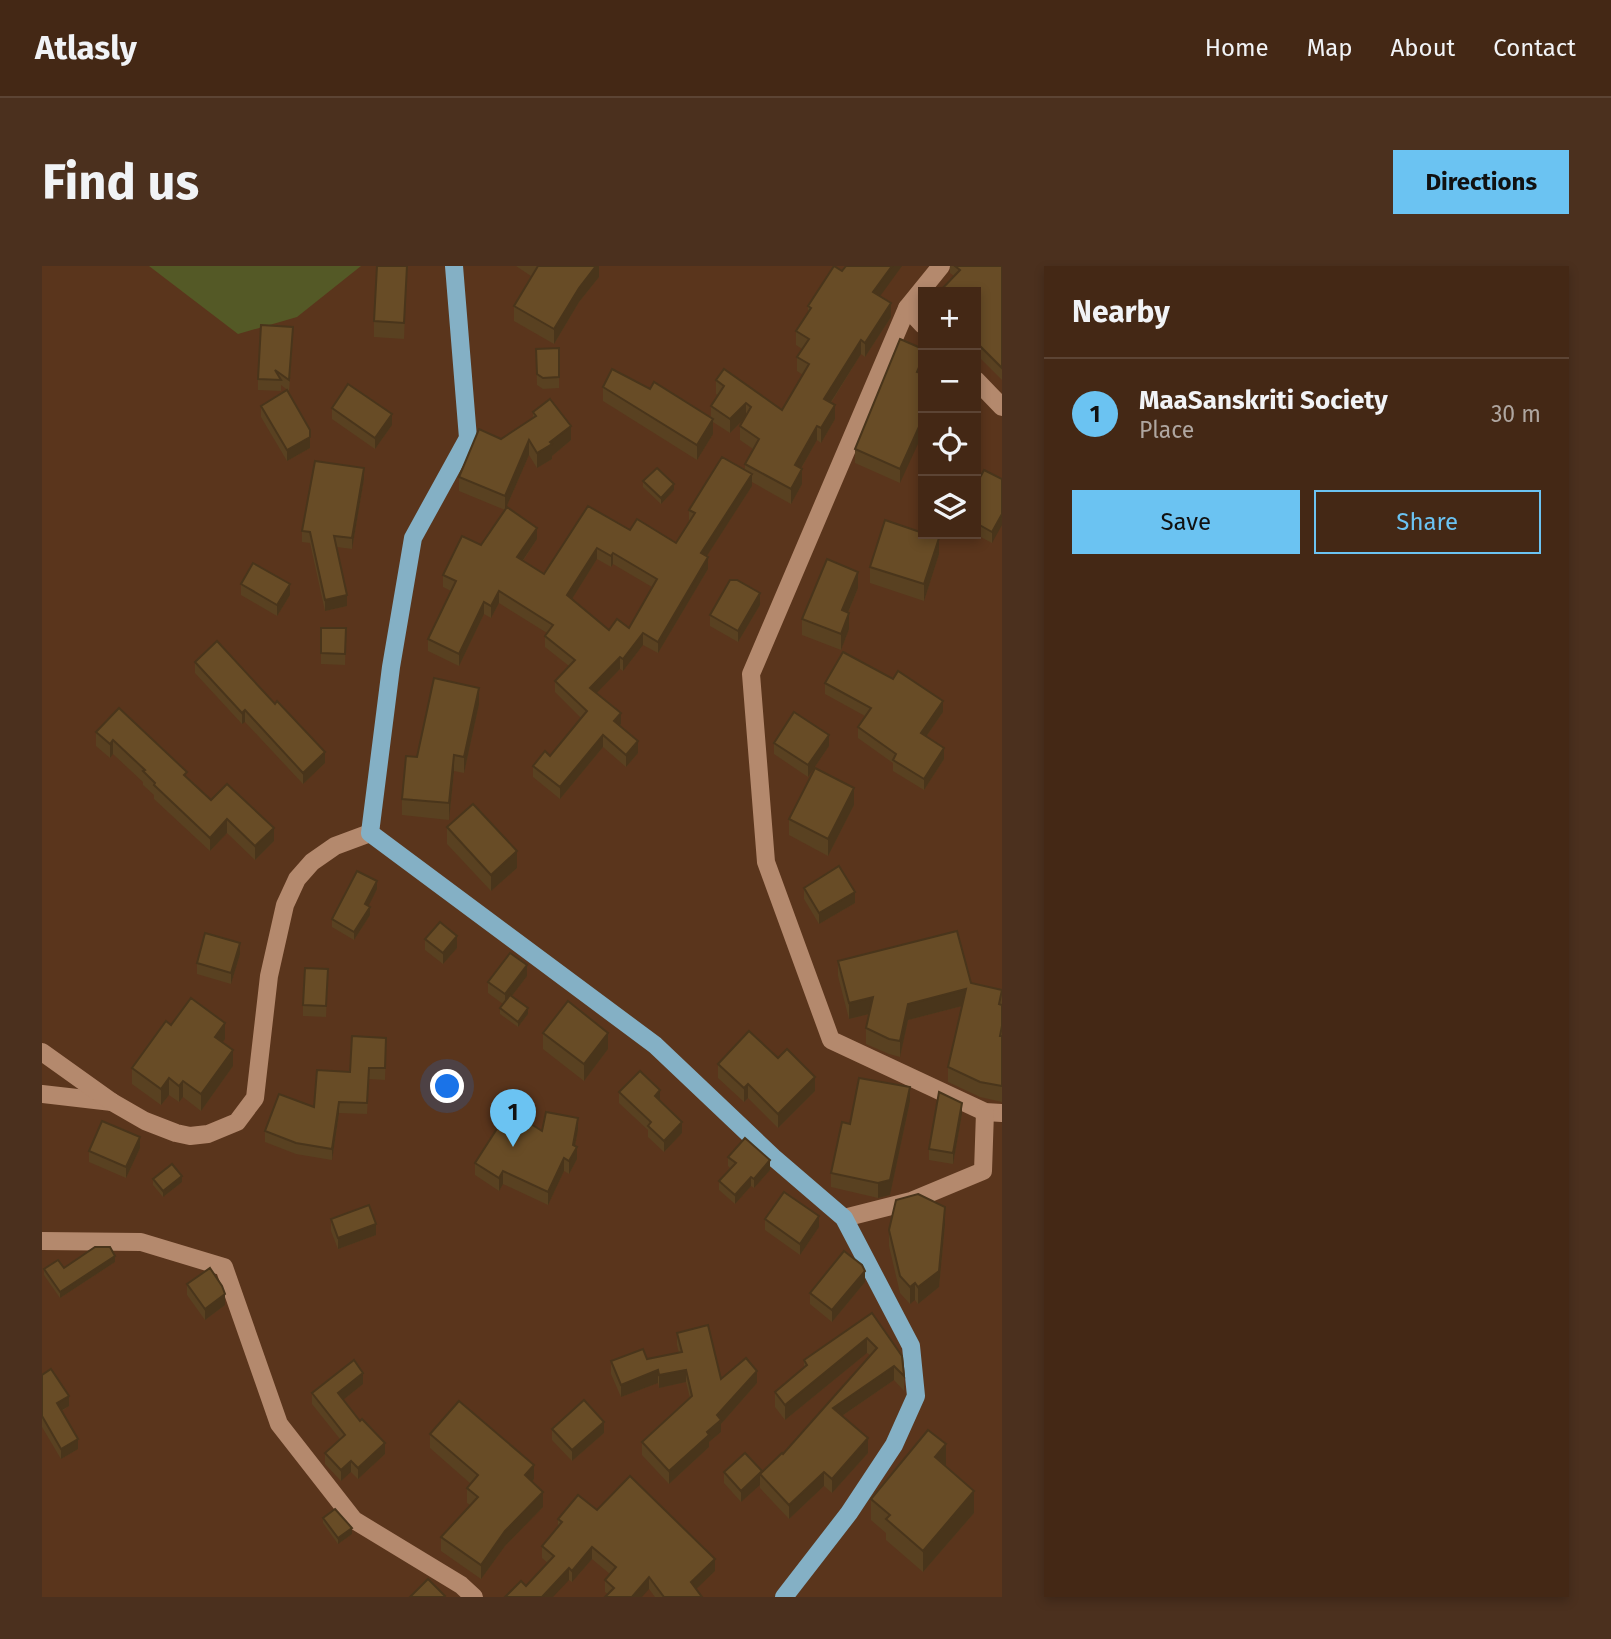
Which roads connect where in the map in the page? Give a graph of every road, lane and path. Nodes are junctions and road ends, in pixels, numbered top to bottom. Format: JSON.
{"nodes":[{"id":1,"x":454,"y":266,"type":"edge"},
{"id":2,"x":941,"y":266,"type":"edge"},
{"id":3,"x":907,"y":308,"type":"junction"},
{"id":4,"x":918,"y":320,"type":"edge"},
{"id":5,"x":981,"y":385,"type":"edge"},
{"id":6,"x":1002,"y":407,"type":"edge"},
{"id":7,"x":370,"y":833,"type":"junction"},
{"id":8,"x":42,"y":1052,"type":"edge"},
{"id":9,"x":42,"y":1094,"type":"edge"},
{"id":10,"x":112,"y":1102,"type":"junction"},
{"id":11,"x":994,"y":1113,"type":"edge"},
{"id":12,"x":844,"y":1219,"type":"junction"},
{"id":13,"x":42,"y":1241,"type":"edge"},
{"id":14,"x":474,"y":1597,"type":"edge"},
{"id":15,"x":784,"y":1597,"type":"edge"}],
"edges":[{"from":1,"to":7,"type":"main road"},
{"from":2,"to":3,"type":"street"},
{"from":3,"to":4,"type":"street"},
{"from":3,"to":11,"type":"street"},
{"from":5,"to":6,"type":"street"},
{"from":7,"to":10,"type":"street"},
{"from":7,"to":12,"type":"main road"},
{"from":8,"to":10,"type":"street"},
{"from":9,"to":10,"type":"street"},
{"from":11,"to":12,"type":"street"},
{"from":12,"to":15,"type":"main road"},
{"from":13,"to":14,"type":"street"}]}
